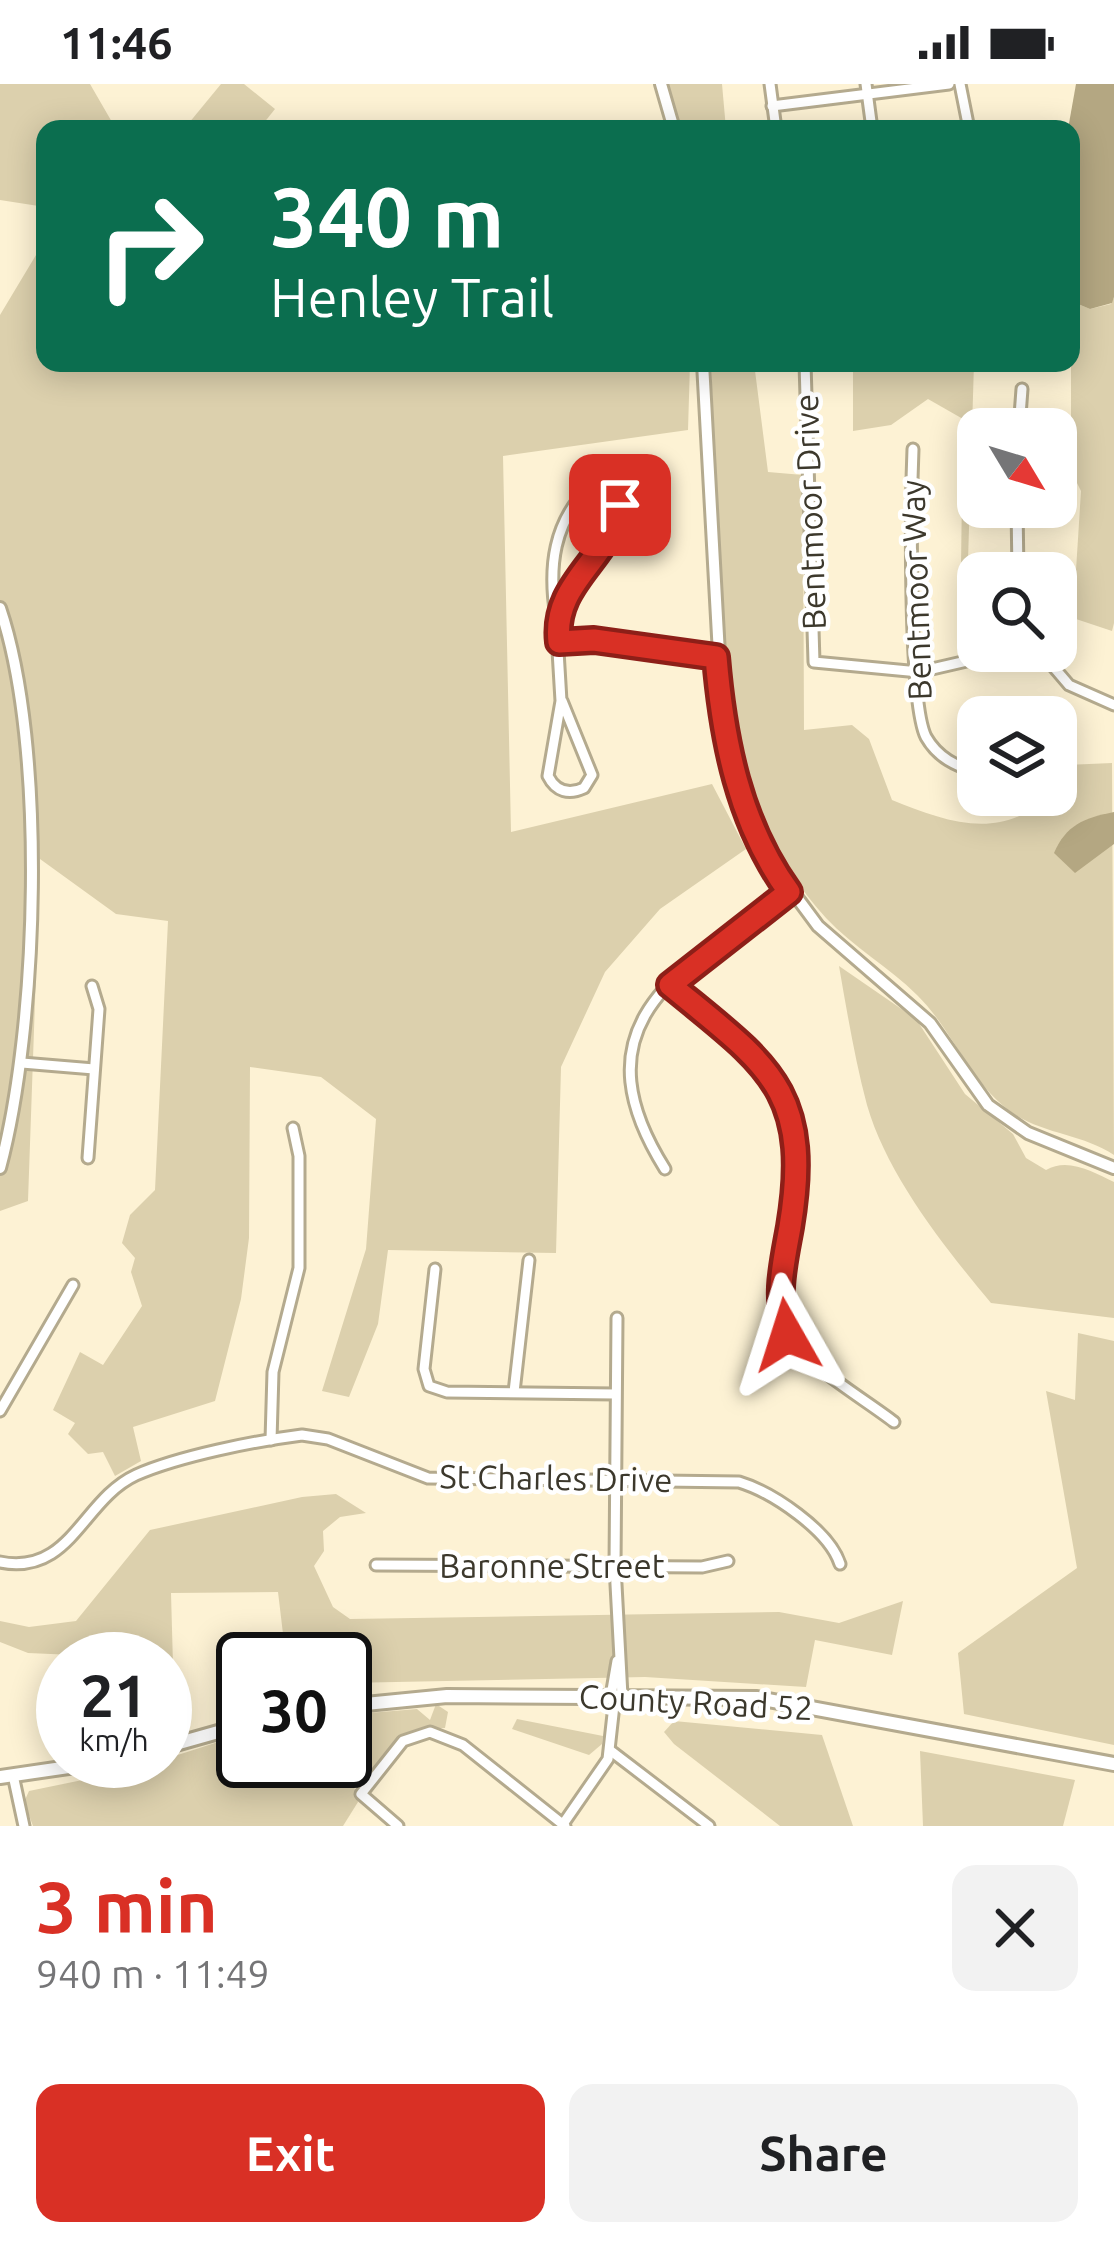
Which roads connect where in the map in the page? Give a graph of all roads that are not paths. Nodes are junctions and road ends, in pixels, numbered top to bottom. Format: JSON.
{"nodes":[{"id":1,"x":661,"y":84,"type":"edge"},
{"id":2,"x":770,"y":84,"type":"edge"},
{"id":3,"x":949,"y":84,"type":"edge"},
{"id":4,"x":960,"y":84,"type":"edge"},
{"id":5,"x":867,"y":89,"type":"edge"},
{"id":6,"x":772,"y":106,"type":"junction"},
{"id":7,"x":671,"y":120,"type":"edge"},
{"id":8,"x":774,"y":120,"type":"edge"},
{"id":9,"x":871,"y":120,"type":"edge"},
{"id":10,"x":966,"y":120,"type":"edge"},
{"id":11,"x":703,"y":372,"type":"edge"},
{"id":12,"x":806,"y":372,"type":"edge"},
{"id":13,"x":1022,"y":389,"type":"dead end"},
{"id":14,"x":1021,"y":408,"type":"edge"},
{"id":15,"x":913,"y":449,"type":"dead end"},
{"id":16,"x":0,"y":608,"type":"edge"},
{"id":17,"x":556,"y":617,"type":"junction"},
{"id":18,"x":559,"y":642,"type":"junction"},
{"id":19,"x":716,"y":657,"type":"junction"},
{"id":20,"x":957,"y":663,"type":"edge"},
{"id":21,"x":919,"y":672,"type":"junction"},
{"id":22,"x":1058,"y":672,"type":"edge"},
{"id":23,"x":562,"y":701,"type":"dead end"},
{"id":24,"x":1114,"y":705,"type":"edge"},
{"id":25,"x":957,"y":767,"type":"edge"},
{"id":26,"x":789,"y":892,"type":"junction"},
{"id":27,"x":670,"y":985,"type":"junction"},
{"id":28,"x":92,"y":986,"type":"dead end"},
{"id":29,"x":22,"y":1063,"type":"junction"},
{"id":30,"x":94,"y":1069,"type":"junction"},
{"id":31,"x":293,"y":1128,"type":"dead end"},
{"id":32,"x":88,"y":1158,"type":"dead end"},
{"id":33,"x":0,"y":1168,"type":"edge"},
{"id":34,"x":1114,"y":1168,"type":"edge"},
{"id":35,"x":665,"y":1169,"type":"dead end"},
{"id":36,"x":529,"y":1260,"type":"dead end"},
{"id":37,"x":436,"y":1269,"type":"dead end"},
{"id":38,"x":73,"y":1285,"type":"dead end"},
{"id":39,"x":617,"y":1318,"type":"dead end"},
{"id":40,"x":514,"y":1392,"type":"junction"},
{"id":41,"x":615,"y":1394,"type":"junction"},
{"id":42,"x":0,"y":1412,"type":"edge"},
{"id":43,"x":893,"y":1422,"type":"dead end"},
{"id":44,"x":271,"y":1441,"type":"junction"},
{"id":45,"x":616,"y":1480,"type":"junction"},
{"id":46,"x":728,"y":1561,"type":"dead end"},
{"id":47,"x":0,"y":1562,"type":"edge"},
{"id":48,"x":840,"y":1564,"type":"dead end"},
{"id":49,"x":376,"y":1565,"type":"dead end"},
{"id":50,"x":615,"y":1566,"type":"junction"},
{"id":51,"x":616,"y":1696,"type":"junction"},
{"id":52,"x":372,"y":1703,"type":"edge"},
{"id":53,"x":611,"y":1751,"type":"junction"},
{"id":54,"x":1114,"y":1764,"type":"edge"},
{"id":55,"x":36,"y":1772,"type":"edge"},
{"id":56,"x":6,"y":1776,"type":"edge"},
{"id":57,"x":564,"y":1825,"type":"edge"},
{"id":58,"x":24,"y":1826,"type":"edge"},
{"id":59,"x":398,"y":1826,"type":"edge"},
{"id":60,"x":709,"y":1826,"type":"edge"}],
"edges":[{"from":1,"to":7,"type":"street"},
{"from":2,"to":6,"type":"street"},
{"from":3,"to":5,"type":"street"},
{"from":4,"to":10,"type":"street"},
{"from":5,"to":6,"type":"street"},
{"from":5,"to":9,"type":"street"},
{"from":6,"to":8,"type":"street"},
{"from":11,"to":19,"type":"street"},
{"from":12,"to":21,"type":"street","name":"Bentmoor Drive"},
{"from":13,"to":14,"type":"street"},
{"from":15,"to":21,"type":"street","name":"Bentmoor Way"},
{"from":16,"to":29,"type":"street"},
{"from":17,"to":17,"type":"street"},
{"from":17,"to":18,"type":"street"},
{"from":18,"to":19,"type":"street"},
{"from":18,"to":23,"type":"street"},
{"from":19,"to":26,"type":"street"},
{"from":20,"to":21,"type":"street"},
{"from":21,"to":25,"type":"street","name":"Bentmoor Way"},
{"from":22,"to":24,"type":"street"},
{"from":26,"to":27,"type":"street"},
{"from":26,"to":34,"type":"street"},
{"from":27,"to":35,"type":"street"},
{"from":27,"to":43,"type":"street"},
{"from":28,"to":30,"type":"street"},
{"from":29,"to":30,"type":"street"},
{"from":29,"to":33,"type":"street"},
{"from":30,"to":32,"type":"street"},
{"from":31,"to":44,"type":"street"},
{"from":36,"to":40,"type":"street"},
{"from":37,"to":40,"type":"street"},
{"from":38,"to":42,"type":"street"},
{"from":39,"to":41,"type":"street"},
{"from":40,"to":41,"type":"street"},
{"from":41,"to":45,"type":"street"},
{"from":44,"to":45,"type":"street","name":"St Charles Drive"},
{"from":44,"to":47,"type":"street","name":"St Charles Drive"},
{"from":45,"to":48,"type":"street","name":"St Charles Drive"},
{"from":45,"to":50,"type":"street"},
{"from":46,"to":50,"type":"street","name":"Baronne Street"},
{"from":49,"to":50,"type":"street","name":"Baronne Street"},
{"from":50,"to":51,"type":"street"},
{"from":51,"to":52,"type":"main road","name":"County Road 52"},
{"from":51,"to":53,"type":"street"},
{"from":51,"to":54,"type":"main road","name":"County Road 52"},
{"from":53,"to":57,"type":"street"},
{"from":53,"to":60,"type":"street"},
{"from":55,"to":56,"type":"main road"},
{"from":56,"to":58,"type":"street"},
{"from":57,"to":59,"type":"street"}]}
